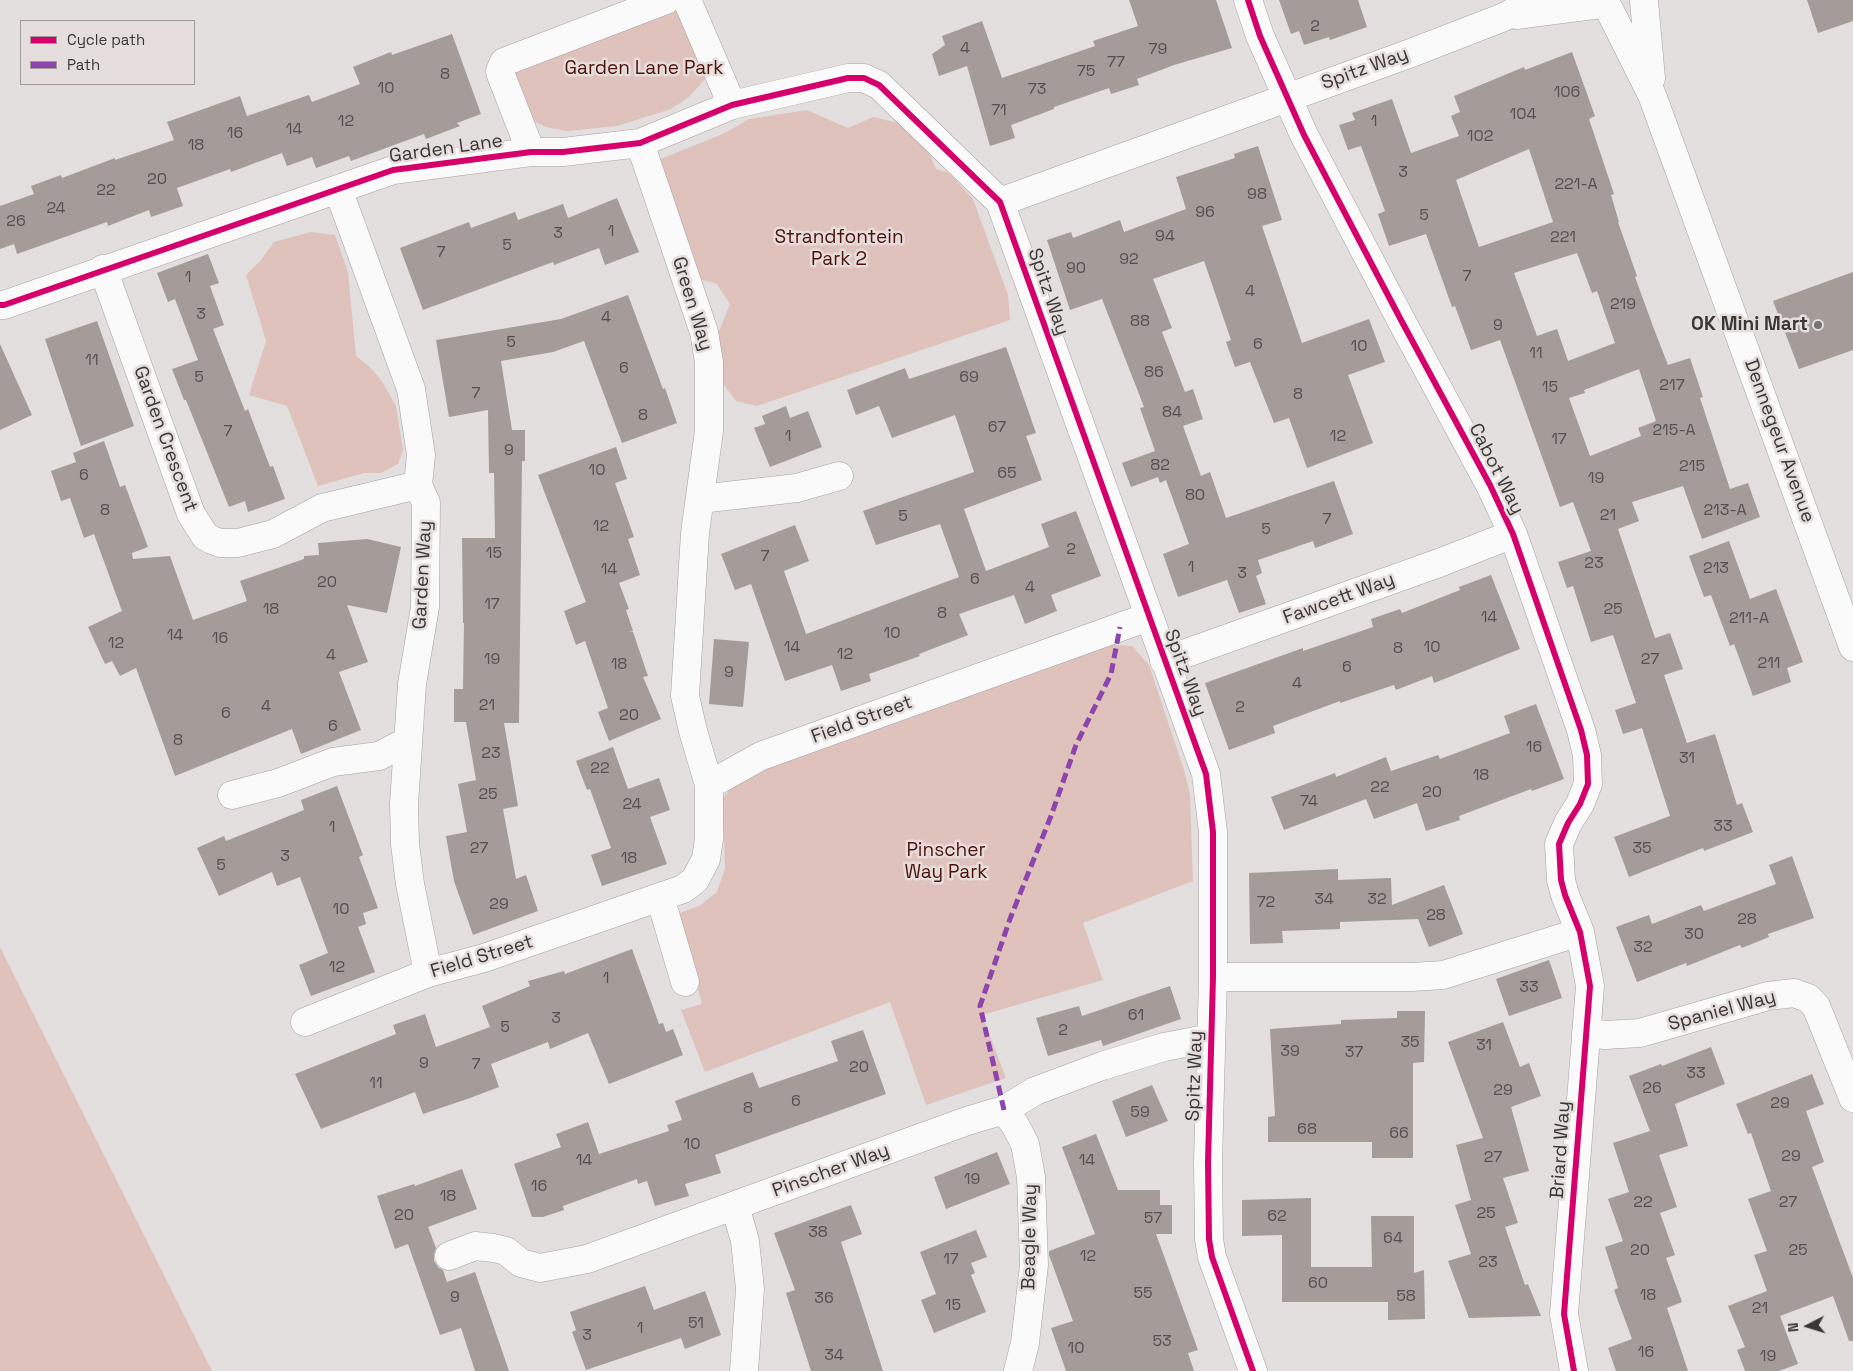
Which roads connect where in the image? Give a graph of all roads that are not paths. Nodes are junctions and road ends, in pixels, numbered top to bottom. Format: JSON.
{"nodes":[{"id":1,"x":666,"y":0,"type":"edge"},
{"id":2,"x":687,"y":0,"type":"edge"},
{"id":3,"x":1248,"y":0,"type":"edge"},
{"id":4,"x":1536,"y":0,"type":"edge"},
{"id":5,"x":1644,"y":0,"type":"edge"},
{"id":6,"x":1603,"y":4,"type":"edge"},
{"id":7,"x":1504,"y":17,"type":"junction"},
{"id":8,"x":848,"y":78,"type":"joint"},
{"id":9,"x":1652,"y":95,"type":"junction"},
{"id":10,"x":1288,"y":97,"type":"junction"},
{"id":11,"x":732,"y":105,"type":"junction"},
{"id":12,"x":640,"y":143,"type":"junction"},
{"id":13,"x":531,"y":152,"type":"junction"},
{"id":14,"x":338,"y":189,"type":"junction"},
{"id":15,"x":1000,"y":202,"type":"junction"},
{"id":16,"x":103,"y":270,"type":"junction"},
{"id":17,"x":0,"y":305,"type":"edge"},
{"id":18,"x":839,"y":476,"type":"dead end"},
{"id":19,"x":418,"y":485,"type":"junction"},
{"id":20,"x":700,"y":499,"type":"junction"},
{"id":21,"x":1513,"y":534,"type":"junction"},
{"id":22,"x":1148,"y":617,"type":"junction"},
{"id":23,"x":1853,"y":647,"type":"edge"},
{"id":24,"x":1164,"y":661,"type":"junction"},
{"id":25,"x":408,"y":741,"type":"junction"},
{"id":26,"x":709,"y":785,"type":"junction"},
{"id":27,"x":232,"y":795,"type":"dead end"},
{"id":28,"x":660,"y":897,"type":"junction"},
{"id":29,"x":1580,"y":932,"type":"junction"},
{"id":30,"x":428,"y":973,"type":"junction"},
{"id":31,"x":1213,"y":976,"type":"junction"},
{"id":32,"x":685,"y":982,"type":"dead end"},
{"id":33,"x":305,"y":1022,"type":"dead end"},
{"id":34,"x":1586,"y":1032,"type":"junction"},
{"id":35,"x":1211,"y":1038,"type":"junction"},
{"id":36,"x":1853,"y":1098,"type":"edge"},
{"id":37,"x":1004,"y":1110,"type":"junction"},
{"id":38,"x":735,"y":1206,"type":"junction"},
{"id":39,"x":449,"y":1256,"type":"dead end"},
{"id":40,"x":744,"y":1371,"type":"edge"},
{"id":41,"x":1018,"y":1371,"type":"edge"},
{"id":42,"x":1253,"y":1371,"type":"edge"},
{"id":43,"x":1574,"y":1371,"type":"edge"}],
"edges":[{"from":1,"to":13,"type":"street","name":"Garden Lane"},
{"from":2,"to":11,"type":"street"},
{"from":3,"to":10,"type":"street","name":"Cabot Way"},
{"from":4,"to":7,"type":"street","name":"Spitz Way"},
{"from":5,"to":6,"type":"street","name":"Spitz Way"},
{"from":5,"to":9,"type":"street","name":"Dennegeur Avenue"},
{"from":6,"to":7,"type":"street","name":"Spitz Way"},
{"from":6,"to":9,"type":"street","name":"Dennegeur Avenue"},
{"from":7,"to":10,"type":"street","name":"Spitz Way"},
{"from":8,"to":11,"type":"street","name":"Garden Lane"},
{"from":8,"to":15,"type":"street","name":"Spitz Way"},
{"from":9,"to":23,"type":"street","name":"Dennegeur Avenue"},
{"from":10,"to":15,"type":"street","name":"Spitz Way"},
{"from":10,"to":21,"type":"street","name":"Cabot Way"},
{"from":11,"to":12,"type":"street","name":"Garden Lane"},
{"from":12,"to":13,"type":"street","name":"Garden Lane"},
{"from":12,"to":20,"type":"street","name":"Green Way"},
{"from":13,"to":14,"type":"street","name":"Garden Lane"},
{"from":14,"to":16,"type":"street","name":"Garden Lane"},
{"from":14,"to":19,"type":"street","name":"Garden Way"},
{"from":15,"to":22,"type":"street","name":"Spitz Way"},
{"from":16,"to":17,"type":"street","name":"Garden Lane"},
{"from":16,"to":19,"type":"street","name":"Garden Crescent"},
{"from":18,"to":20,"type":"street"},
{"from":19,"to":25,"type":"street","name":"Garden Way"},
{"from":20,"to":26,"type":"street","name":"Green Way"},
{"from":21,"to":24,"type":"street","name":"Fawcett Way"},
{"from":21,"to":29,"type":"street","name":"Cabot Way"},
{"from":22,"to":24,"type":"street","name":"Spitz Way"},
{"from":22,"to":26,"type":"street","name":"Field Street"},
{"from":24,"to":31,"type":"street","name":"Spitz Way"},
{"from":25,"to":27,"type":"street"},
{"from":25,"to":30,"type":"street","name":"Garden Way"},
{"from":26,"to":28,"type":"street","name":"Field Street"},
{"from":28,"to":30,"type":"street","name":"Field Street"},
{"from":28,"to":32,"type":"street"},
{"from":29,"to":31,"type":"street"},
{"from":29,"to":34,"type":"street","name":"Briard Way"},
{"from":30,"to":33,"type":"street","name":"Field Street"},
{"from":31,"to":35,"type":"street","name":"Spitz Way"},
{"from":34,"to":36,"type":"street","name":"Spaniel Way"},
{"from":34,"to":43,"type":"street","name":"Briard Way"},
{"from":35,"to":37,"type":"street","name":"Pinscher Way"},
{"from":35,"to":42,"type":"street","name":"Spitz Way"},
{"from":37,"to":38,"type":"street","name":"Pinscher Way"},
{"from":37,"to":41,"type":"street","name":"Beagle Way"},
{"from":38,"to":39,"type":"street","name":"Pinscher Way"},
{"from":38,"to":40,"type":"street"}]}
